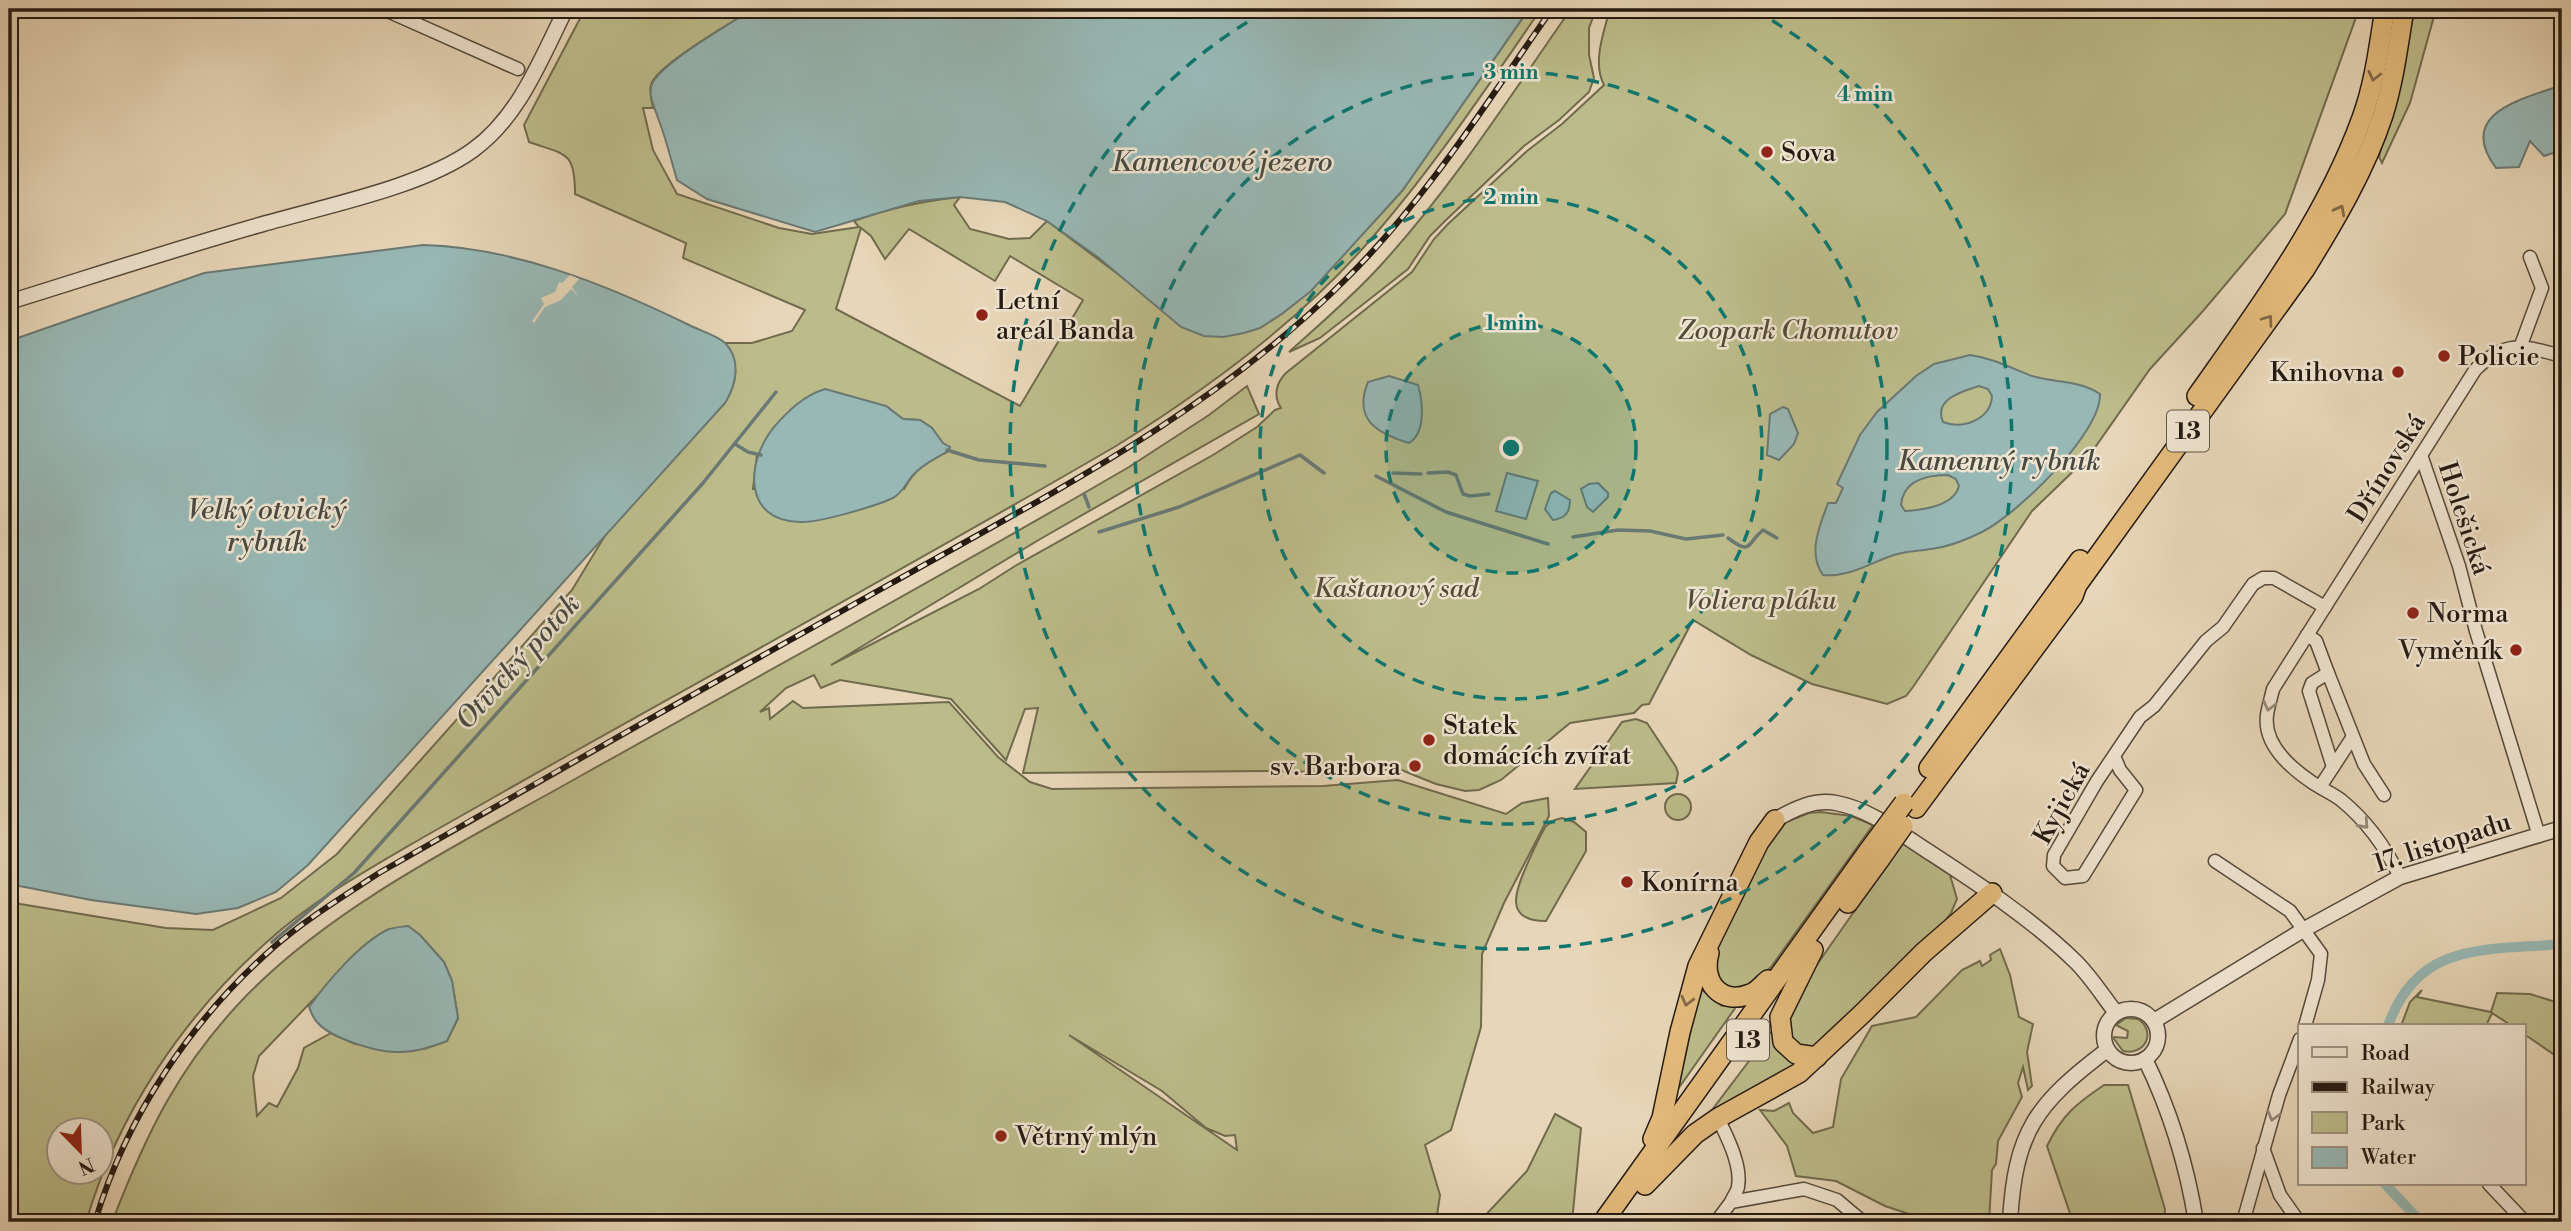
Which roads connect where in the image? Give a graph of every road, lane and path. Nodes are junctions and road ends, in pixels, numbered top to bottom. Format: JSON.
{"nodes":[{"id":1,"x":383,"y":9,"type":"edge"},
{"id":2,"x":566,"y":9,"type":"edge"},
{"id":3,"x":2385,"y":9,"type":"edge"},
{"id":4,"x":2404,"y":9,"type":"edge"},
{"id":5,"x":415,"y":15,"type":"edge"},
{"id":6,"x":518,"y":69,"type":"dead end"},
{"id":7,"x":2530,"y":257,"type":"dead end"},
{"id":8,"x":9,"y":302,"type":"edge"},
{"id":9,"x":2521,"y":345,"type":"junction"},
{"id":10,"x":2562,"y":356,"type":"edge"},
{"id":11,"x":2421,"y":455,"type":"junction"},
{"id":12,"x":2325,"y":607,"type":"junction"},
{"id":13,"x":2304,"y":640,"type":"junction"},
{"id":14,"x":2328,"y":673,"type":"junction"},
{"id":15,"x":2352,"y":738,"type":"junction"},
{"id":16,"x":2114,"y":756,"type":"junction"},
{"id":17,"x":2333,"y":767,"type":"junction"},
{"id":18,"x":2320,"y":787,"type":"junction"},
{"id":19,"x":2384,"y":795,"type":"dead end"},
{"id":20,"x":1910,"y":805,"type":"junction"},
{"id":21,"x":1775,"y":820,"type":"joint"},
{"id":22,"x":2562,"y":828,"type":"edge"},
{"id":23,"x":2539,"y":836,"type":"junction"},
{"id":24,"x":1874,"y":856,"type":"junction"},
{"id":25,"x":2215,"y":861,"type":"dead end"},
{"id":26,"x":2400,"y":877,"type":"junction"},
{"id":27,"x":1992,"y":893,"type":"junction"},
{"id":28,"x":2303,"y":930,"type":"junction"},
{"id":29,"x":1713,"y":938,"type":"junction"},
{"id":30,"x":1813,"y":950,"type":"junction"},
{"id":31,"x":1787,"y":963,"type":"junction"},
{"id":32,"x":2116,"y":1013,"type":"junction"},
{"id":33,"x":2154,"y":1021,"type":"junction"},
{"id":34,"x":2306,"y":1024,"type":"edge"},
{"id":35,"x":2298,"y":1044,"type":"edge"},
{"id":36,"x":2107,"y":1050,"type":"junction"},
{"id":37,"x":1817,"y":1057,"type":"junction"},
{"id":38,"x":2145,"y":1059,"type":"junction"},
{"id":39,"x":1718,"y":1118,"type":"junction"},
{"id":40,"x":2263,"y":1148,"type":"junction"},
{"id":41,"x":1640,"y":1182,"type":"junction"},
{"id":42,"x":2491,"y":1186,"type":"edge"},
{"id":43,"x":1731,"y":1202,"type":"junction"},
{"id":44,"x":1604,"y":1222,"type":"edge"},
{"id":45,"x":1618,"y":1222,"type":"edge"},
{"id":46,"x":1716,"y":1222,"type":"edge"},
{"id":47,"x":1863,"y":1222,"type":"edge"},
{"id":48,"x":2010,"y":1222,"type":"edge"},
{"id":49,"x":2196,"y":1222,"type":"edge"},
{"id":50,"x":2243,"y":1222,"type":"edge"},
{"id":51,"x":2299,"y":1222,"type":"edge"},
{"id":52,"x":2525,"y":1222,"type":"edge"}],
"edges":[{"from":1,"to":5,"type":"street"},
{"from":2,"to":8,"type":"street"},
{"from":3,"to":20,"type":"highway","number":"13","one_way":true},
{"from":20,"to":4,"type":"highway","number":"13","one_way":true},
{"from":5,"to":6,"type":"street"},
{"from":7,"to":9,"type":"street"},
{"from":9,"to":10,"type":"street"},
{"from":9,"to":11,"type":"street","name":"Dřínovská"},
{"from":11,"to":12,"type":"street","name":"Dřínovská"},
{"from":11,"to":23,"type":"street","name":"Holešická"},
{"from":12,"to":13,"type":"street","name":"Dřínovská"},
{"from":12,"to":16,"type":"street","name":"Kyjická"},
{"from":13,"to":14,"type":"street"},
{"from":13,"to":18,"type":"street","name":"Dřínovská","one_way":true},
{"from":14,"to":15,"type":"street"},
{"from":14,"to":17,"type":"street"},
{"from":15,"to":17,"type":"street"},
{"from":15,"to":19,"type":"street"},
{"from":16,"to":16,"type":"street","name":"Kyjická"},
{"from":17,"to":18,"type":"street"},
{"from":18,"to":26,"type":"street","name":"Dřínovská","one_way":true},
{"from":20,"to":24,"type":"highway","number":"13","bridge":true},
{"from":21,"to":27,"type":"street"},
{"from":21,"to":29,"type":"highway"},
{"from":22,"to":23,"type":"street","name":"17. listopadu"},
{"from":23,"to":26,"type":"street","name":"17. listopadu"},
{"from":24,"to":30,"type":"highway","number":"13"},
{"from":24,"to":31,"type":"highway","number":"13"},
{"from":25,"to":28,"type":"street"},
{"from":26,"to":28,"type":"street","name":"17. listopadu"},
{"from":27,"to":32,"type":"street"},
{"from":27,"to":37,"type":"highway"},
{"from":28,"to":33,"type":"street","name":"17. listopadu"},
{"from":28,"to":34,"type":"street"},
{"from":29,"to":31,"type":"highway"},
{"from":29,"to":41,"type":"highway","one_way":true},
{"from":30,"to":37,"type":"highway"},
{"from":30,"to":41,"type":"highway","number":"13"},
{"from":31,"to":41,"type":"highway","number":"13"},
{"from":32,"to":33,"type":"street"},
{"from":32,"to":36,"type":"street"},
{"from":33,"to":38,"type":"street"},
{"from":35,"to":40,"type":"street","one_way":true},
{"from":36,"to":38,"type":"street"},
{"from":36,"to":48,"type":"street"},
{"from":37,"to":39,"type":"highway"},
{"from":38,"to":49,"type":"street"},
{"from":39,"to":41,"type":"highway"},
{"from":39,"to":43,"type":"street"},
{"from":40,"to":50,"type":"street"},
{"from":40,"to":51,"type":"street"},
{"from":41,"to":44,"type":"highway","number":"13"},
{"from":41,"to":45,"type":"highway","number":"13"},
{"from":42,"to":52,"type":"street"},
{"from":43,"to":46,"type":"street"},
{"from":43,"to":47,"type":"street"}]}
